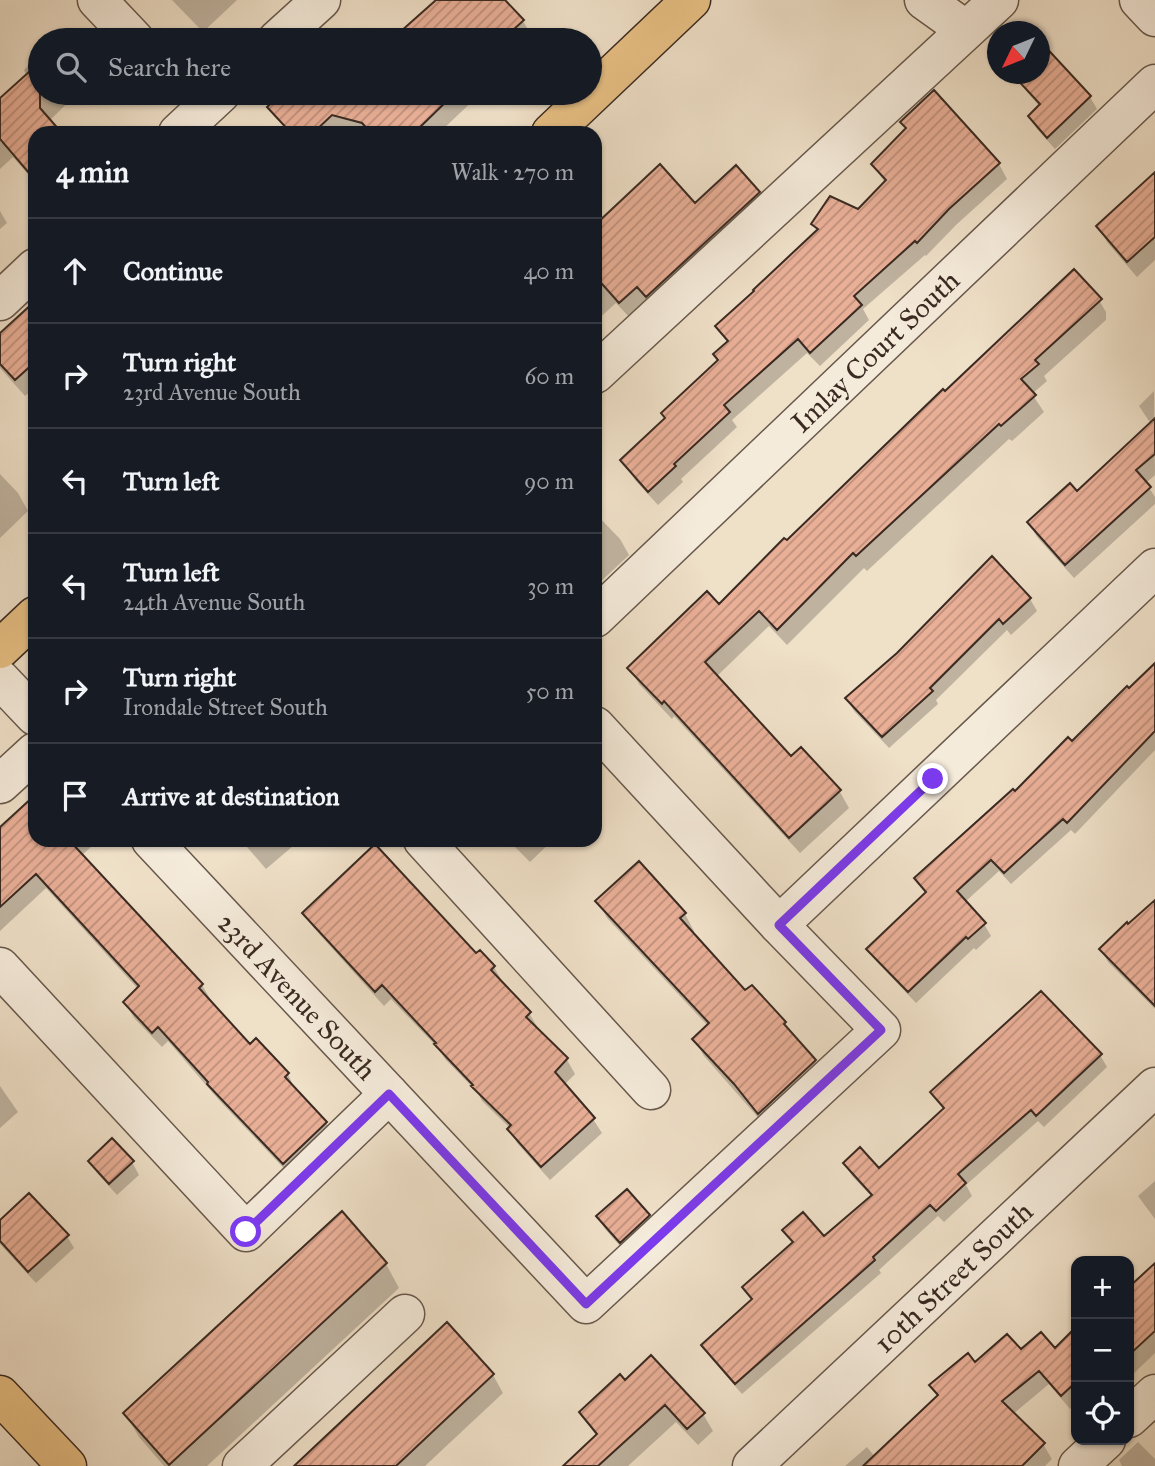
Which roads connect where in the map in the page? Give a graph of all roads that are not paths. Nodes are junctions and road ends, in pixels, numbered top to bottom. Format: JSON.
{"nodes":[{"id":1,"x":97,"y":0,"type":"edge"},
{"id":2,"x":321,"y":0,"type":"edge"},
{"id":3,"x":691,"y":0,"type":"edge"},
{"id":4,"x":924,"y":0,"type":"edge"},
{"id":5,"x":999,"y":0,"type":"edge"},
{"id":6,"x":1139,"y":0,"type":"edge"},
{"id":7,"x":1155,"y":17,"type":"edge"},
{"id":8,"x":124,"y":28,"type":"edge"},
{"id":9,"x":290,"y":28,"type":"edge"},
{"id":10,"x":966,"y":30,"type":"junction"},
{"id":11,"x":1155,"y":84,"type":"edge"},
{"id":12,"x":602,"y":85,"type":"edge"},
{"id":13,"x":580,"y":105,"type":"edge"},
{"id":14,"x":558,"y":126,"type":"edge"},
{"id":15,"x":28,"y":275,"type":"edge"},
{"id":16,"x":0,"y":301,"type":"edge"},
{"id":17,"x":602,"y":368,"type":"edge"},
{"id":18,"x":1155,"y":568,"type":"edge"},
{"id":19,"x":602,"y":611,"type":"edge"},
{"id":20,"x":28,"y":623,"type":"edge"},
{"id":21,"x":0,"y":649,"type":"edge"},
{"id":22,"x":0,"y":679,"type":"edge"},
{"id":23,"x":28,"y":709,"type":"edge"},
{"id":24,"x":602,"y":734,"type":"edge"},
{"id":25,"x":28,"y":758,"type":"edge"},
{"id":26,"x":0,"y":784,"type":"edge"},
{"id":27,"x":158,"y":847,"type":"edge"},
{"id":28,"x":429,"y":847,"type":"edge"},
{"id":29,"x":779,"y":925,"type":"junction"},
{"id":30,"x":0,"y":967,"type":"edge"},
{"id":31,"x":1155,"y":1087,"type":"edge"},
{"id":32,"x":650,"y":1090,"type":"dead end"},
{"id":33,"x":389,"y":1094,"type":"junction"},
{"id":34,"x":405,"y":1314,"type":"dead end"},
{"id":35,"x":1155,"y":1394,"type":"edge"},
{"id":36,"x":0,"y":1395,"type":"edge"},
{"id":37,"x":1134,"y":1413,"type":"edge"},
{"id":38,"x":1101,"y":1445,"type":"edge"},
{"id":39,"x":66,"y":1466,"type":"edge"},
{"id":40,"x":242,"y":1466,"type":"edge"},
{"id":41,"x":752,"y":1466,"type":"edge"},
{"id":42,"x":1078,"y":1466,"type":"edge"}],
"edges":[{"from":1,"to":8,"type":"street"},
{"from":2,"to":9,"type":"street"},
{"from":3,"to":12,"type":"main road"},
{"from":4,"to":10,"type":"street"},
{"from":5,"to":10,"type":"street"},
{"from":6,"to":7,"type":"street"},
{"from":10,"to":17,"type":"street"},
{"from":11,"to":19,"type":"street","name":"Imlay Court South"},
{"from":13,"to":14,"type":"main road"},
{"from":15,"to":16,"type":"street"},
{"from":18,"to":29,"type":"street"},
{"from":20,"to":21,"type":"main road"},
{"from":22,"to":23,"type":"street"},
{"from":24,"to":29,"type":"street"},
{"from":25,"to":26,"type":"street"},
{"from":27,"to":33,"type":"street","name":"23rd Avenue South"},
{"from":28,"to":32,"type":"street"},
{"from":29,"to":33,"type":"street","name":"23rd Avenue South"},
{"from":30,"to":33,"type":"street"},
{"from":31,"to":41,"type":"street","name":"10th Street South"},
{"from":34,"to":40,"type":"street"},
{"from":35,"to":37,"type":"street"},
{"from":36,"to":39,"type":"main road"},
{"from":38,"to":42,"type":"street"}]}
